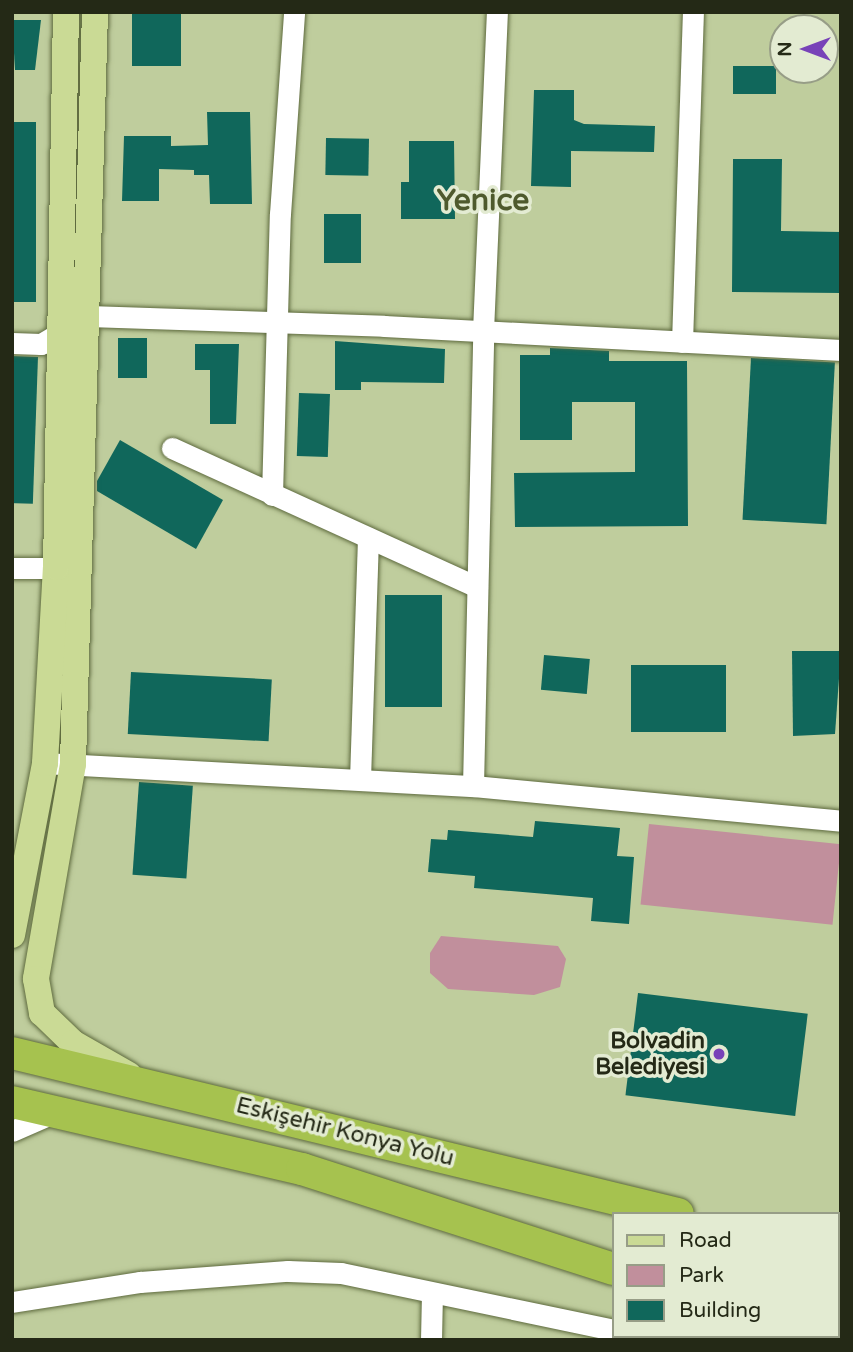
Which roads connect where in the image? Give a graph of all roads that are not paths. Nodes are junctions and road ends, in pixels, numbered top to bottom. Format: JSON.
{"nodes":[{"id":1,"x":66,"y":12,"type":"edge"},
{"id":2,"x":95,"y":12,"type":"edge"},
{"id":3,"x":294,"y":12,"type":"edge"},
{"id":4,"x":498,"y":12,"type":"edge"},
{"id":5,"x":693,"y":12,"type":"edge"},
{"id":6,"x":88,"y":316,"type":"junction"},
{"id":7,"x":277,"y":323,"type":"junction"},
{"id":8,"x":483,"y":331,"type":"junction"},
{"id":9,"x":63,"y":335,"type":"junction"},
{"id":10,"x":682,"y":342,"type":"junction"},
{"id":11,"x":12,"y":343,"type":"edge"},
{"id":12,"x":841,"y":350,"type":"edge"},
{"id":13,"x":172,"y":448,"type":"dead end"},
{"id":14,"x":272,"y":495,"type":"junction"},
{"id":15,"x":368,"y":538,"type":"junction"},
{"id":16,"x":12,"y":568,"type":"edge"},
{"id":17,"x":69,"y":568,"type":"junction"},
{"id":18,"x":477,"y":587,"type":"junction"},
{"id":19,"x":45,"y":763,"type":"junction"},
{"id":20,"x":73,"y":764,"type":"junction"},
{"id":21,"x":360,"y":779,"type":"junction"},
{"id":22,"x":473,"y":786,"type":"junction"},
{"id":23,"x":841,"y":821,"type":"edge"},
{"id":24,"x":12,"y":935,"type":"edge"},
{"id":25,"x":12,"y":1053,"type":"edge"},
{"id":26,"x":140,"y":1081,"type":"junction"},
{"id":27,"x":12,"y":1102,"type":"edge"},
{"id":28,"x":55,"y":1112,"type":"junction"},
{"id":29,"x":12,"y":1131,"type":"edge"},
{"id":30,"x":670,"y":1212,"type":"edge"},
{"id":31,"x":612,"y":1269,"type":"edge"},
{"id":32,"x":432,"y":1294,"type":"junction"},
{"id":33,"x":12,"y":1302,"type":"edge"},
{"id":34,"x":612,"y":1330,"type":"edge"},
{"id":35,"x":430,"y":1340,"type":"edge"}],
"edges":[{"from":1,"to":9,"type":"main road"},
{"from":2,"to":6,"type":"main road"},
{"from":3,"to":7,"type":"street"},
{"from":4,"to":8,"type":"street"},
{"from":5,"to":10,"type":"street"},
{"from":6,"to":7,"type":"street"},
{"from":6,"to":9,"type":"street"},
{"from":6,"to":17,"type":"main road"},
{"from":7,"to":8,"type":"street"},
{"from":7,"to":14,"type":"street"},
{"from":8,"to":10,"type":"street"},
{"from":8,"to":18,"type":"street"},
{"from":9,"to":11,"type":"street"},
{"from":9,"to":17,"type":"main road"},
{"from":10,"to":12,"type":"street"},
{"from":13,"to":14,"type":"street"},
{"from":14,"to":15,"type":"street"},
{"from":15,"to":18,"type":"street"},
{"from":15,"to":21,"type":"street"},
{"from":16,"to":17,"type":"street"},
{"from":17,"to":19,"type":"main road"},
{"from":17,"to":20,"type":"main road"},
{"from":18,"to":22,"type":"street"},
{"from":19,"to":20,"type":"street"},
{"from":19,"to":24,"type":"main road"},
{"from":20,"to":21,"type":"street"},
{"from":20,"to":26,"type":"main road"},
{"from":21,"to":22,"type":"street"},
{"from":22,"to":23,"type":"street"},
{"from":25,"to":26,"type":"highway","name":"Eskişehir Konya Yolu"},
{"from":26,"to":30,"type":"highway","name":"Eskişehir Konya Yolu"},
{"from":27,"to":28,"type":"highway","name":"Eskişehir Konya Yolu"},
{"from":28,"to":29,"type":"street"},
{"from":28,"to":31,"type":"highway","name":"Eskişehir Konya Yolu"},
{"from":32,"to":33,"type":"street"},
{"from":32,"to":34,"type":"street"},
{"from":32,"to":35,"type":"street"}]}
